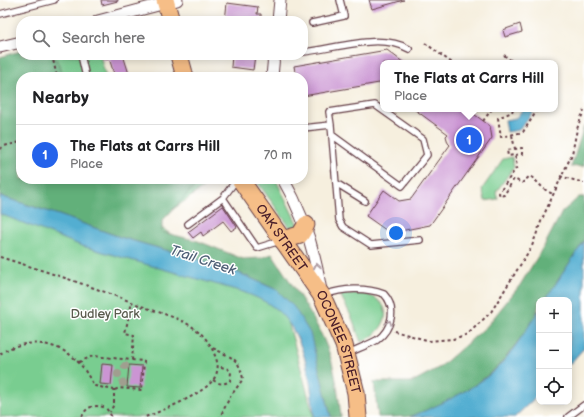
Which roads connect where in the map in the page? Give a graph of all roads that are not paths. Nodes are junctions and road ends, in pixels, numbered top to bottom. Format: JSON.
{"nodes":[{"id":1,"x":54,"y":0,"type":"edge"},
{"id":2,"x":280,"y":0,"type":"edge"},
{"id":3,"x":340,"y":0,"type":"edge"},
{"id":4,"x":169,"y":1,"type":"edge"},
{"id":5,"x":0,"y":14,"type":"edge"},
{"id":6,"x":131,"y":16,"type":"edge"},
{"id":7,"x":170,"y":16,"type":"edge"},
{"id":8,"x":278,"y":16,"type":"edge"},
{"id":9,"x":312,"y":23,"type":"dead end"},
{"id":10,"x":16,"y":43,"type":"edge"},
{"id":11,"x":0,"y":48,"type":"edge"},
{"id":12,"x":409,"y":49,"type":"dead end"},
{"id":13,"x":308,"y":51,"type":"edge"},
{"id":14,"x":81,"y":60,"type":"edge"},
{"id":15,"x":180,"y":60,"type":"edge"},
{"id":16,"x":274,"y":60,"type":"edge"},
{"id":17,"x":85,"y":72,"type":"edge"},
{"id":18,"x":184,"y":72,"type":"edge"},
{"id":19,"x":272,"y":72,"type":"edge"},
{"id":20,"x":380,"y":109,"type":"edge"},
{"id":21,"x":385,"y":112,"type":"edge"},
{"id":22,"x":331,"y":125,"type":"junction"},
{"id":23,"x":308,"y":127,"type":"edge"},
{"id":24,"x":332,"y":135,"type":"junction"},
{"id":25,"x":235,"y":184,"type":"edge"},
{"id":26,"x":243,"y":184,"type":"edge"},
{"id":27,"x":285,"y":184,"type":"edge"},
{"id":28,"x":336,"y":184,"type":"junction"},
{"id":29,"x":223,"y":198,"type":"junction"},
{"id":30,"x":365,"y":201,"type":"dead end"},
{"id":31,"x":188,"y":224,"type":"dead end"},
{"id":32,"x":308,"y":230,"type":"junction"},
{"id":33,"x":282,"y":240,"type":"junction"},
{"id":34,"x":420,"y":240,"type":"dead end"},
{"id":35,"x":292,"y":255,"type":"junction"},
{"id":36,"x":322,"y":296,"type":"junction"},
{"id":37,"x":347,"y":354,"type":"junction"},
{"id":38,"x":584,"y":405,"type":"edge"},
{"id":39,"x":358,"y":417,"type":"edge"},
{"id":40,"x":568,"y":417,"type":"edge"}],
"edges":[{"from":1,"to":5,"type":"lane"},
{"from":2,"to":8,"type":"street"},
{"from":3,"to":9,"type":"lane"},
{"from":4,"to":6,"type":"street"},
{"from":4,"to":7,"type":"main road"},
{"from":10,"to":11,"type":"street"},
{"from":12,"to":13,"type":"lane"},
{"from":14,"to":17,"type":"lane"},
{"from":15,"to":18,"type":"main road"},
{"from":16,"to":19,"type":"street"},
{"from":20,"to":22,"type":"lane"},
{"from":21,"to":24,"type":"lane"},
{"from":22,"to":23,"type":"lane"},
{"from":22,"to":24,"type":"lane"},
{"from":24,"to":28,"type":"lane"},
{"from":25,"to":29,"type":"lane"},
{"from":26,"to":33,"type":"main road","name":"OAK STREET"},
{"from":27,"to":32,"type":"street","name":"OCONEE STREET"},
{"from":28,"to":30,"type":"lane"},
{"from":28,"to":34,"type":"lane"},
{"from":29,"to":31,"type":"lane"},
{"from":29,"to":33,"type":"lane"},
{"from":32,"to":33,"type":"main road"},
{"from":32,"to":35,"type":"main road"},
{"from":36,"to":32,"type":"street","name":"OCONEE STREET","one_way":true},
{"from":33,"to":35,"type":"main road","name":"OAK STREET"},
{"from":35,"to":36,"type":"main road","name":"OAK STREET"},
{"from":36,"to":37,"type":"main road","name":"OCONEE STREET"},
{"from":37,"to":36,"type":"lane","one_way":true},
{"from":37,"to":39,"type":"main road","name":"OCONEE STREET"},
{"from":38,"to":40,"type":"lane"}]}
